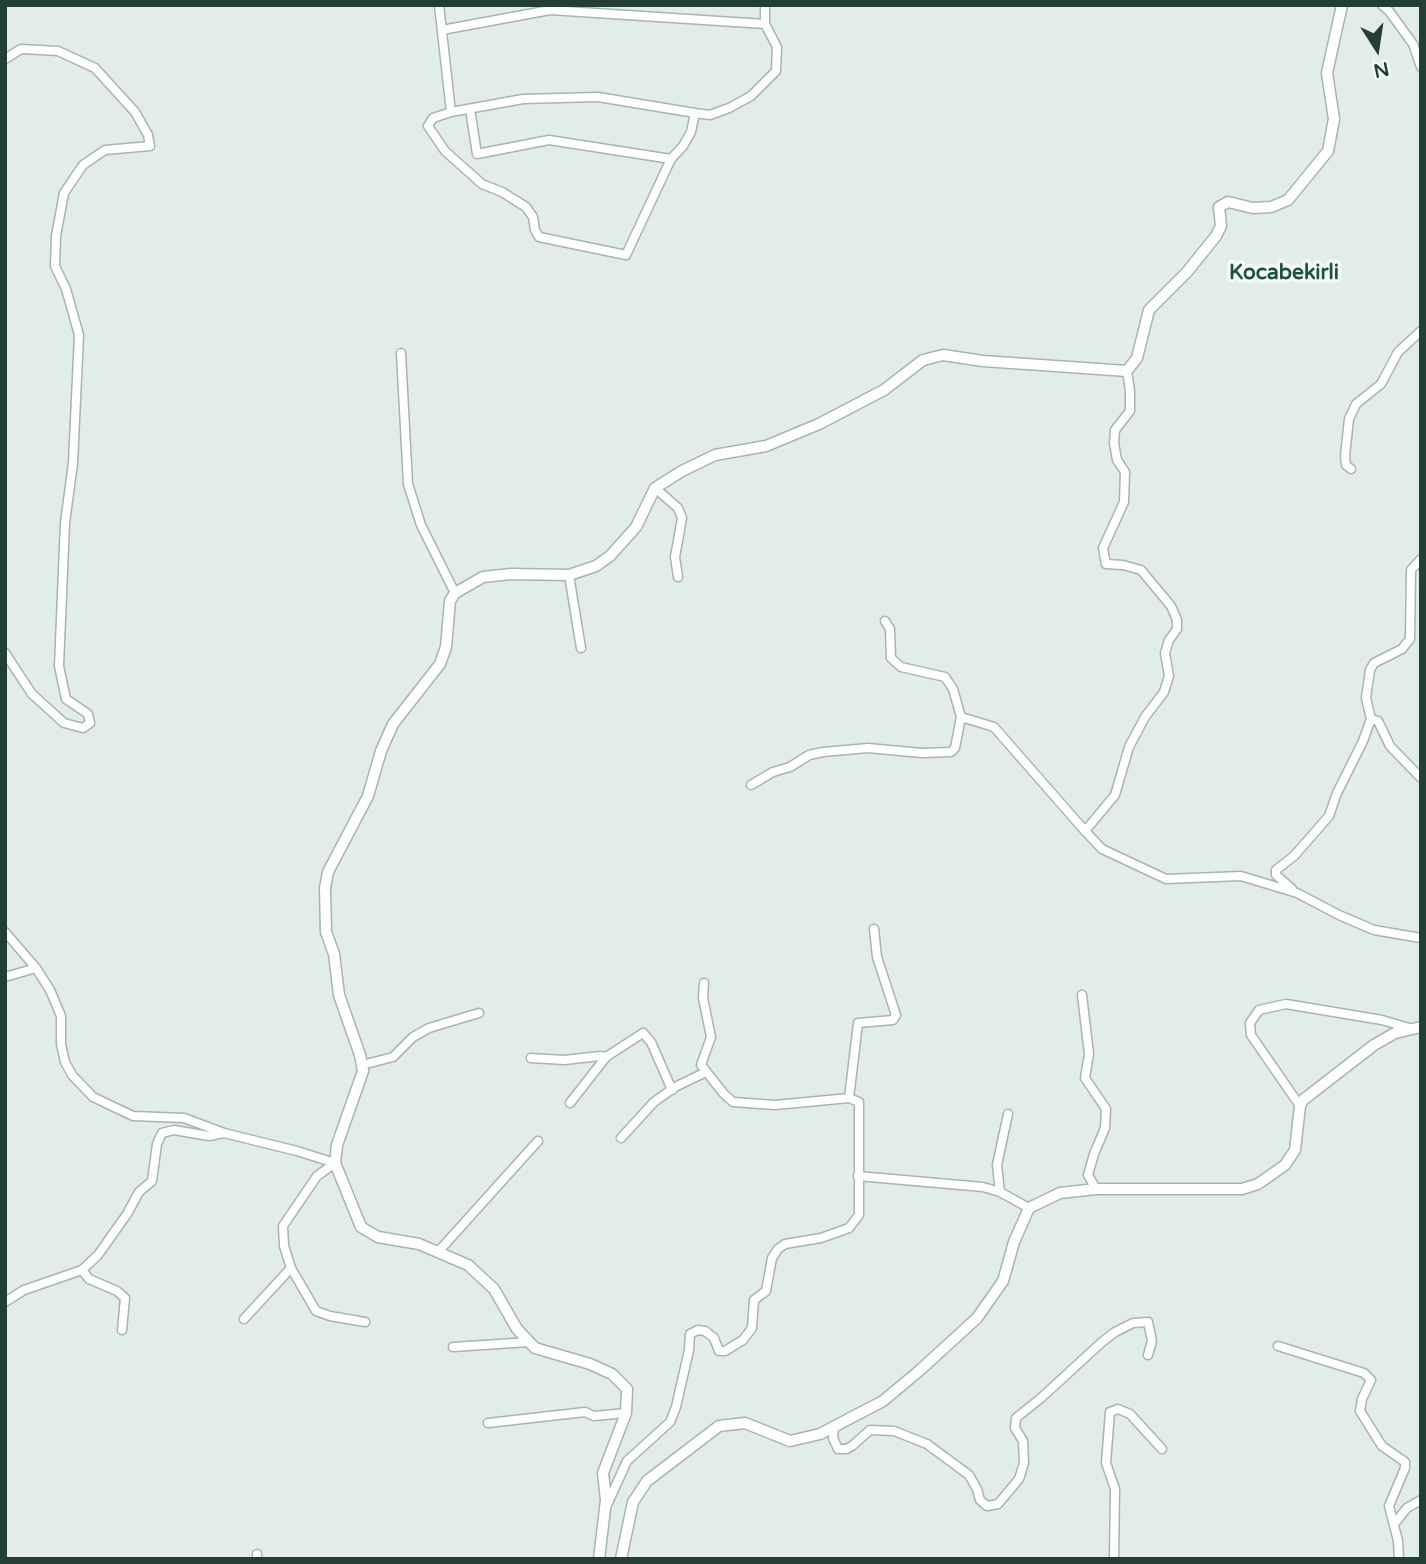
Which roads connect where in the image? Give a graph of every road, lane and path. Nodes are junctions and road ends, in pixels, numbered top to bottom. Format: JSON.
{"nodes":[{"id":1,"x":439,"y":5,"type":"edge"},
{"id":2,"x":765,"y":5,"type":"edge"},
{"id":3,"x":1342,"y":5,"type":"edge"},
{"id":4,"x":1382,"y":5,"type":"edge"},
{"id":5,"x":765,"y":24,"type":"junction"},
{"id":6,"x":442,"y":30,"type":"junction"},
{"id":7,"x":5,"y":59,"type":"edge"},
{"id":8,"x":1421,"y":67,"type":"edge"},
{"id":9,"x":470,"y":109,"type":"junction"},
{"id":10,"x":451,"y":112,"type":"junction"},
{"id":11,"x":695,"y":113,"type":"junction"},
{"id":12,"x":671,"y":159,"type":"junction"},
{"id":13,"x":1421,"y":331,"type":"edge"},
{"id":14,"x":401,"y":353,"type":"dead end"},
{"id":15,"x":1127,"y":371,"type":"junction"},
{"id":16,"x":1351,"y":469,"type":"dead end"},
{"id":17,"x":655,"y":488,"type":"junction"},
{"id":18,"x":1421,"y":559,"type":"edge"},
{"id":19,"x":569,"y":575,"type":"junction"},
{"id":20,"x":678,"y":577,"type":"dead end"},
{"id":21,"x":454,"y":593,"type":"junction"},
{"id":22,"x":885,"y":621,"type":"dead end"},
{"id":23,"x":581,"y":648,"type":"dead end"},
{"id":24,"x":5,"y":653,"type":"edge"},
{"id":25,"x":961,"y":717,"type":"junction"},
{"id":26,"x":1371,"y":719,"type":"junction"},
{"id":27,"x":1421,"y":778,"type":"edge"},
{"id":28,"x":751,"y":785,"type":"dead end"},
{"id":29,"x":1085,"y":831,"type":"junction"},
{"id":30,"x":1297,"y":893,"type":"junction"},
{"id":31,"x":874,"y":929,"type":"dead end"},
{"id":32,"x":5,"y":932,"type":"edge"},
{"id":33,"x":1421,"y":938,"type":"edge"},
{"id":34,"x":36,"y":968,"type":"junction"},
{"id":35,"x":5,"y":977,"type":"edge"},
{"id":36,"x":704,"y":983,"type":"dead end"},
{"id":37,"x":1082,"y":995,"type":"dead end"},
{"id":38,"x":479,"y":1013,"type":"dead end"},
{"id":39,"x":1421,"y":1027,"type":"edge"},
{"id":40,"x":1409,"y":1028,"type":"junction"},
{"id":41,"x":606,"y":1057,"type":"junction"},
{"id":42,"x":531,"y":1058,"type":"dead end"},
{"id":43,"x":362,"y":1065,"type":"junction"},
{"id":44,"x":706,"y":1072,"type":"junction"},
{"id":45,"x":672,"y":1090,"type":"junction"},
{"id":46,"x":849,"y":1098,"type":"junction"},
{"id":47,"x":570,"y":1103,"type":"dead end"},
{"id":48,"x":1300,"y":1106,"type":"junction"},
{"id":49,"x":1008,"y":1114,"type":"dead end"},
{"id":50,"x":225,"y":1133,"type":"junction"},
{"id":51,"x":621,"y":1138,"type":"dead end"},
{"id":52,"x":538,"y":1141,"type":"dead end"},
{"id":53,"x":335,"y":1163,"type":"junction"},
{"id":54,"x":858,"y":1176,"type":"junction"},
{"id":55,"x":1096,"y":1189,"type":"junction"},
{"id":56,"x":1000,"y":1192,"type":"junction"},
{"id":57,"x":1029,"y":1209,"type":"junction"},
{"id":58,"x":438,"y":1252,"type":"junction"},
{"id":59,"x":291,"y":1268,"type":"junction"},
{"id":60,"x":82,"y":1270,"type":"junction"},
{"id":61,"x":5,"y":1302,"type":"edge"},
{"id":62,"x":244,"y":1319,"type":"dead end"},
{"id":63,"x":365,"y":1322,"type":"dead end"},
{"id":64,"x":122,"y":1331,"type":"dead end"},
{"id":65,"x":529,"y":1342,"type":"junction"},
{"id":66,"x":1279,"y":1346,"type":"dead end"},
{"id":67,"x":453,"y":1347,"type":"dead end"},
{"id":68,"x":1148,"y":1355,"type":"dead end"},
{"id":69,"x":626,"y":1413,"type":"junction"},
{"id":70,"x":488,"y":1423,"type":"dead end"},
{"id":71,"x":834,"y":1427,"type":"junction"},
{"id":72,"x":1162,"y":1449,"type":"dead end"},
{"id":73,"x":1421,"y":1500,"type":"edge"},
{"id":74,"x":605,"y":1508,"type":"junction"},
{"id":75,"x":1394,"y":1524,"type":"junction"},
{"id":76,"x":599,"y":1559,"type":"edge"},
{"id":77,"x":621,"y":1559,"type":"edge"},
{"id":78,"x":1114,"y":1559,"type":"edge"},
{"id":79,"x":1399,"y":1559,"type":"edge"}],
"edges":[{"from":1,"to":6,"type":"street"},
{"from":2,"to":5,"type":"street"},
{"from":3,"to":15,"type":"street"},
{"from":4,"to":8,"type":"street"},
{"from":5,"to":6,"type":"street"},
{"from":5,"to":11,"type":"street"},
{"from":6,"to":10,"type":"street"},
{"from":7,"to":24,"type":"street"},
{"from":9,"to":10,"type":"street"},
{"from":9,"to":11,"type":"street"},
{"from":9,"to":12,"type":"street"},
{"from":10,"to":12,"type":"street"},
{"from":11,"to":12,"type":"street"},
{"from":13,"to":16,"type":"street"},
{"from":14,"to":21,"type":"street"},
{"from":15,"to":17,"type":"street"},
{"from":15,"to":29,"type":"street"},
{"from":17,"to":19,"type":"street"},
{"from":17,"to":20,"type":"street"},
{"from":18,"to":26,"type":"street"},
{"from":19,"to":21,"type":"street"},
{"from":19,"to":23,"type":"street"},
{"from":21,"to":43,"type":"street"},
{"from":22,"to":25,"type":"street"},
{"from":25,"to":28,"type":"street"},
{"from":25,"to":29,"type":"street"},
{"from":26,"to":27,"type":"street"},
{"from":26,"to":30,"type":"street"},
{"from":29,"to":30,"type":"street"},
{"from":30,"to":33,"type":"street"},
{"from":31,"to":46,"type":"street"},
{"from":32,"to":34,"type":"street"},
{"from":34,"to":35,"type":"street"},
{"from":34,"to":50,"type":"street"},
{"from":36,"to":44,"type":"street"},
{"from":37,"to":55,"type":"street"},
{"from":38,"to":43,"type":"street"},
{"from":39,"to":40,"type":"street"},
{"from":40,"to":48,"type":"street"},
{"from":40,"to":48,"type":"street"},
{"from":41,"to":42,"type":"street"},
{"from":41,"to":45,"type":"street"},
{"from":41,"to":47,"type":"street"},
{"from":43,"to":53,"type":"street"},
{"from":44,"to":45,"type":"street"},
{"from":44,"to":46,"type":"street"},
{"from":45,"to":51,"type":"street"},
{"from":46,"to":54,"type":"street"},
{"from":48,"to":55,"type":"street"},
{"from":49,"to":56,"type":"street"},
{"from":50,"to":53,"type":"street"},
{"from":50,"to":60,"type":"street"},
{"from":52,"to":58,"type":"street"},
{"from":53,"to":58,"type":"street"},
{"from":53,"to":59,"type":"street"},
{"from":54,"to":56,"type":"street"},
{"from":54,"to":74,"type":"street"},
{"from":55,"to":57,"type":"street"},
{"from":56,"to":57,"type":"street"},
{"from":57,"to":71,"type":"street"},
{"from":58,"to":65,"type":"street"},
{"from":59,"to":62,"type":"street"},
{"from":59,"to":63,"type":"street"},
{"from":60,"to":61,"type":"street"},
{"from":60,"to":64,"type":"street"},
{"from":65,"to":67,"type":"street"},
{"from":65,"to":69,"type":"street"},
{"from":66,"to":75,"type":"street"},
{"from":68,"to":71,"type":"street"},
{"from":69,"to":70,"type":"street"},
{"from":69,"to":74,"type":"street"},
{"from":71,"to":77,"type":"street"},
{"from":72,"to":78,"type":"street"},
{"from":73,"to":75,"type":"street"},
{"from":74,"to":76,"type":"street"},
{"from":75,"to":79,"type":"street"}]}
